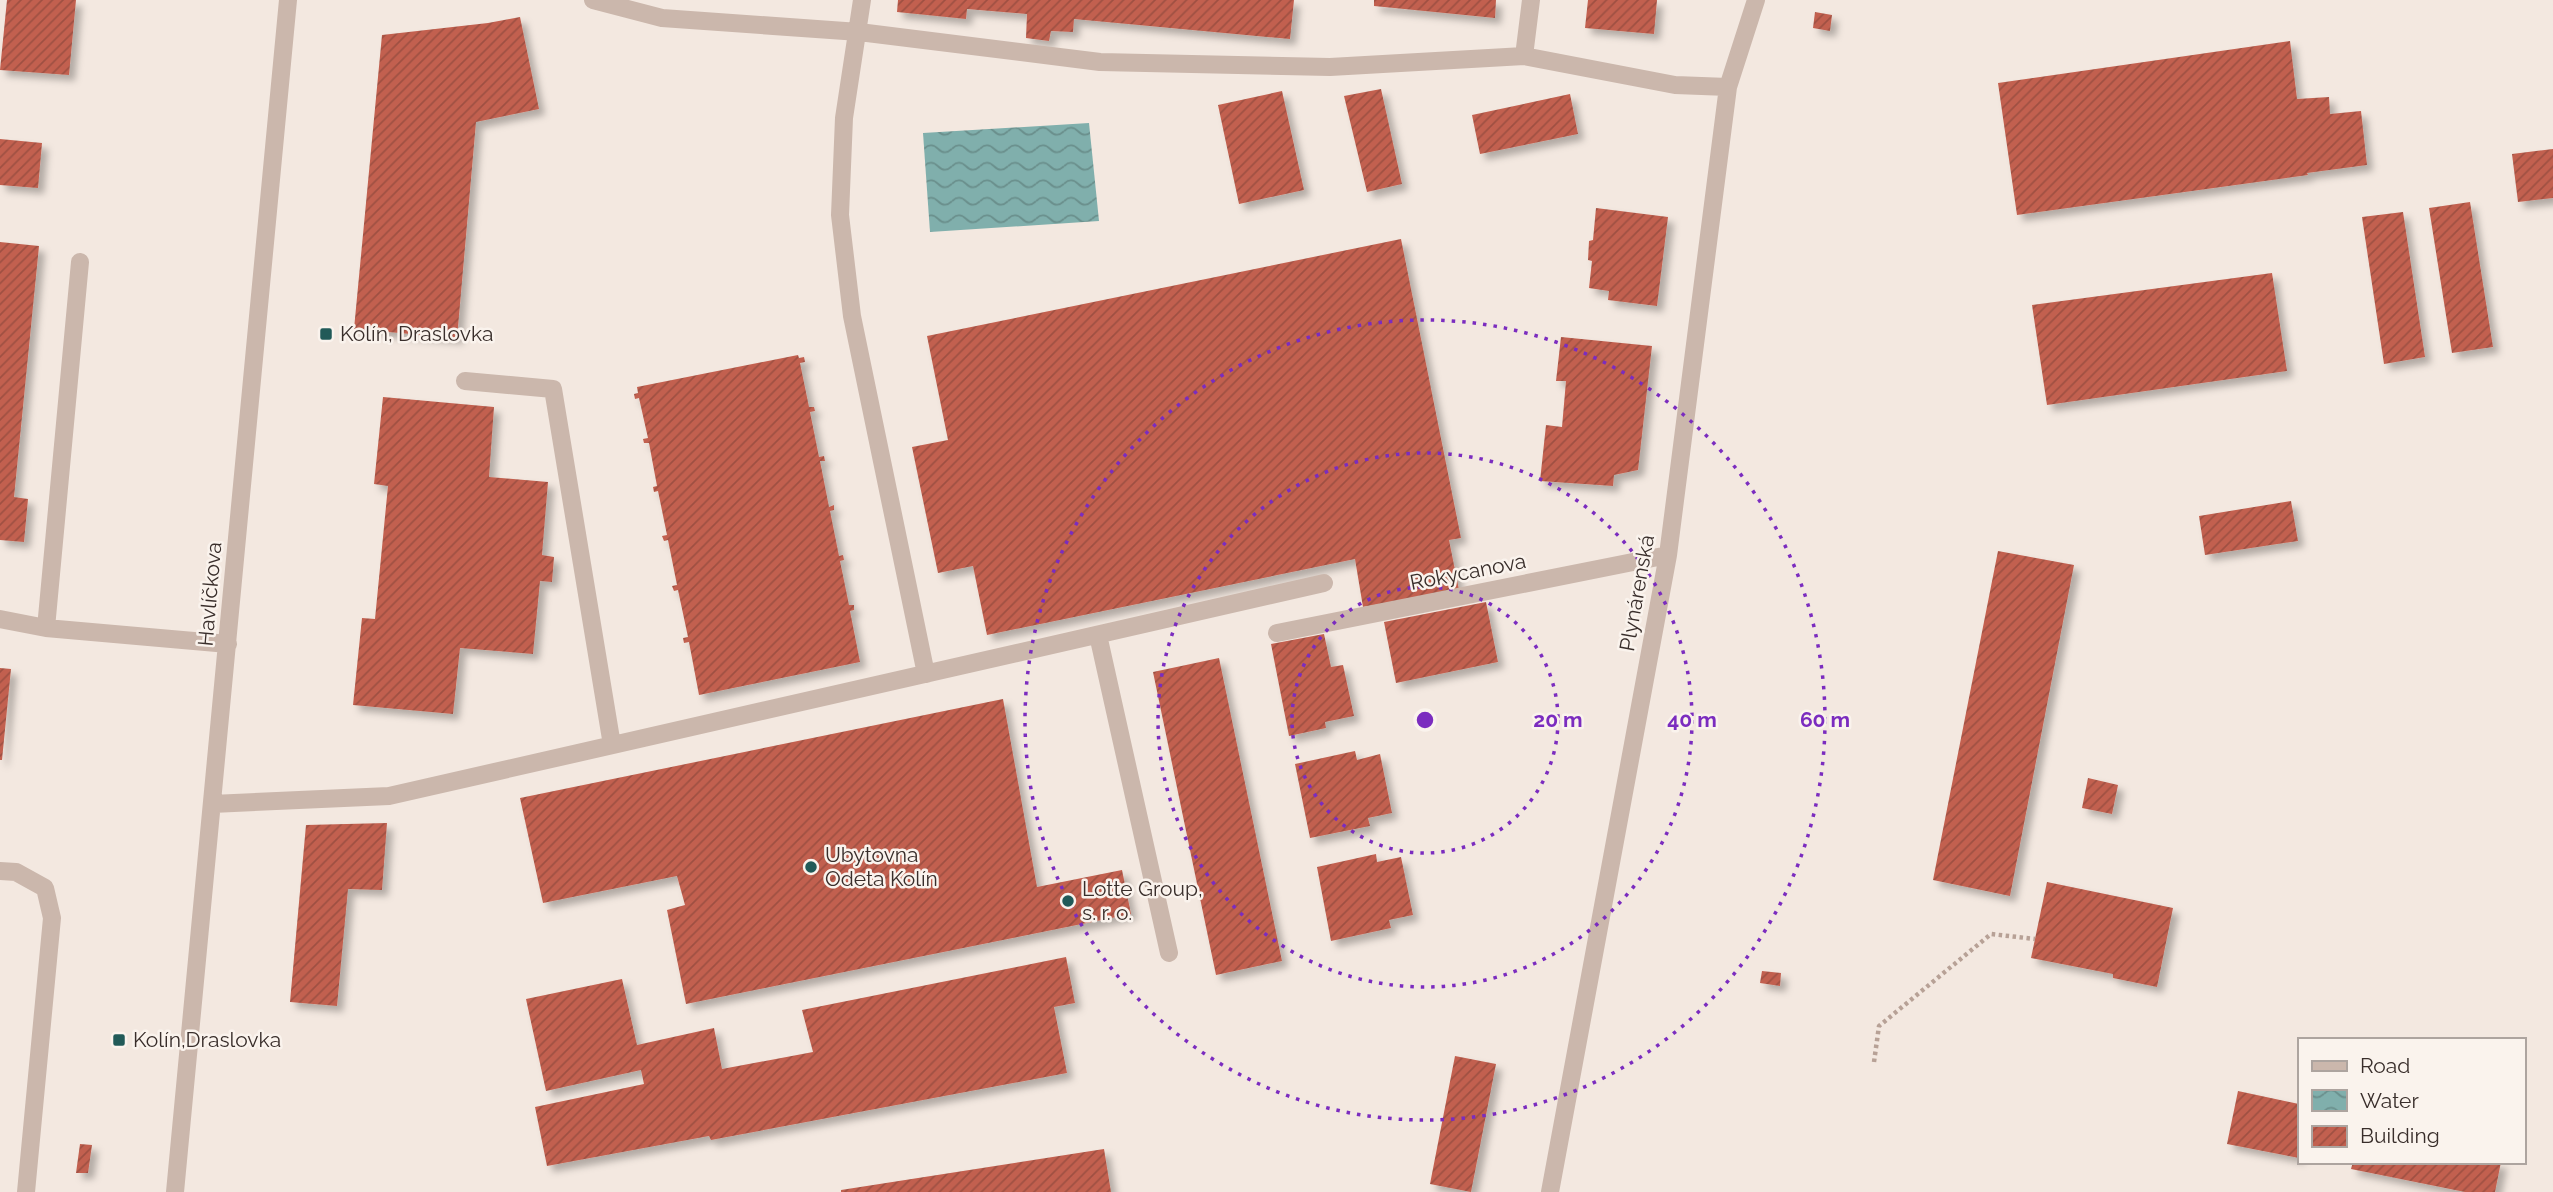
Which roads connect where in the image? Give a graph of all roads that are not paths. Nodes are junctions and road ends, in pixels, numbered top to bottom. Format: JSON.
{"nodes":[{"id":1,"x":288,"y":0,"type":"edge"},
{"id":2,"x":593,"y":0,"type":"edge"},
{"id":3,"x":862,"y":0,"type":"edge"},
{"id":4,"x":1531,"y":0,"type":"edge"},
{"id":5,"x":1756,"y":0,"type":"edge"},
{"id":6,"x":859,"y":32,"type":"junction"},
{"id":7,"x":1524,"y":56,"type":"junction"},
{"id":8,"x":1728,"y":87,"type":"junction"},
{"id":9,"x":80,"y":262,"type":"dead end"},
{"id":10,"x":465,"y":381,"type":"dead end"},
{"id":11,"x":1668,"y":555,"type":"junction"},
{"id":12,"x":1324,"y":583,"type":"dead end"},
{"id":13,"x":0,"y":619,"type":"edge"},
{"id":14,"x":46,"y":628,"type":"junction"},
{"id":15,"x":1277,"y":633,"type":"dead end"},
{"id":16,"x":1098,"y":635,"type":"junction"},
{"id":17,"x":228,"y":644,"type":"junction"},
{"id":18,"x":926,"y":674,"type":"junction"},
{"id":19,"x":612,"y":745,"type":"junction"},
{"id":20,"x":212,"y":804,"type":"junction"},
{"id":21,"x":0,"y":871,"type":"edge"},
{"id":22,"x":1169,"y":953,"type":"dead end"},
{"id":23,"x":26,"y":1192,"type":"edge"},
{"id":24,"x":175,"y":1192,"type":"edge"},
{"id":25,"x":1550,"y":1192,"type":"edge"}],
"edges":[{"from":1,"to":17,"type":"street","name":"Havlíčkova"},
{"from":2,"to":6,"type":"street"},
{"from":3,"to":6,"type":"street"},
{"from":4,"to":7,"type":"street"},
{"from":5,"to":8,"type":"street","name":"Plynárenská"},
{"from":6,"to":7,"type":"street"},
{"from":6,"to":18,"type":"street"},
{"from":7,"to":8,"type":"street"},
{"from":8,"to":11,"type":"street","name":"Plynárenská"},
{"from":9,"to":14,"type":"street"},
{"from":10,"to":19,"type":"street"},
{"from":11,"to":15,"type":"street","name":"Rokycanova"},
{"from":11,"to":25,"type":"street","name":"Plynárenská"},
{"from":12,"to":16,"type":"street"},
{"from":13,"to":14,"type":"street"},
{"from":14,"to":17,"type":"street"},
{"from":16,"to":18,"type":"street"},
{"from":16,"to":22,"type":"street"},
{"from":17,"to":20,"type":"street","name":"Havlíčkova"},
{"from":18,"to":19,"type":"street"},
{"from":19,"to":20,"type":"street"},
{"from":20,"to":24,"type":"street","name":"Havlíčkova"},
{"from":21,"to":23,"type":"street"}]}
